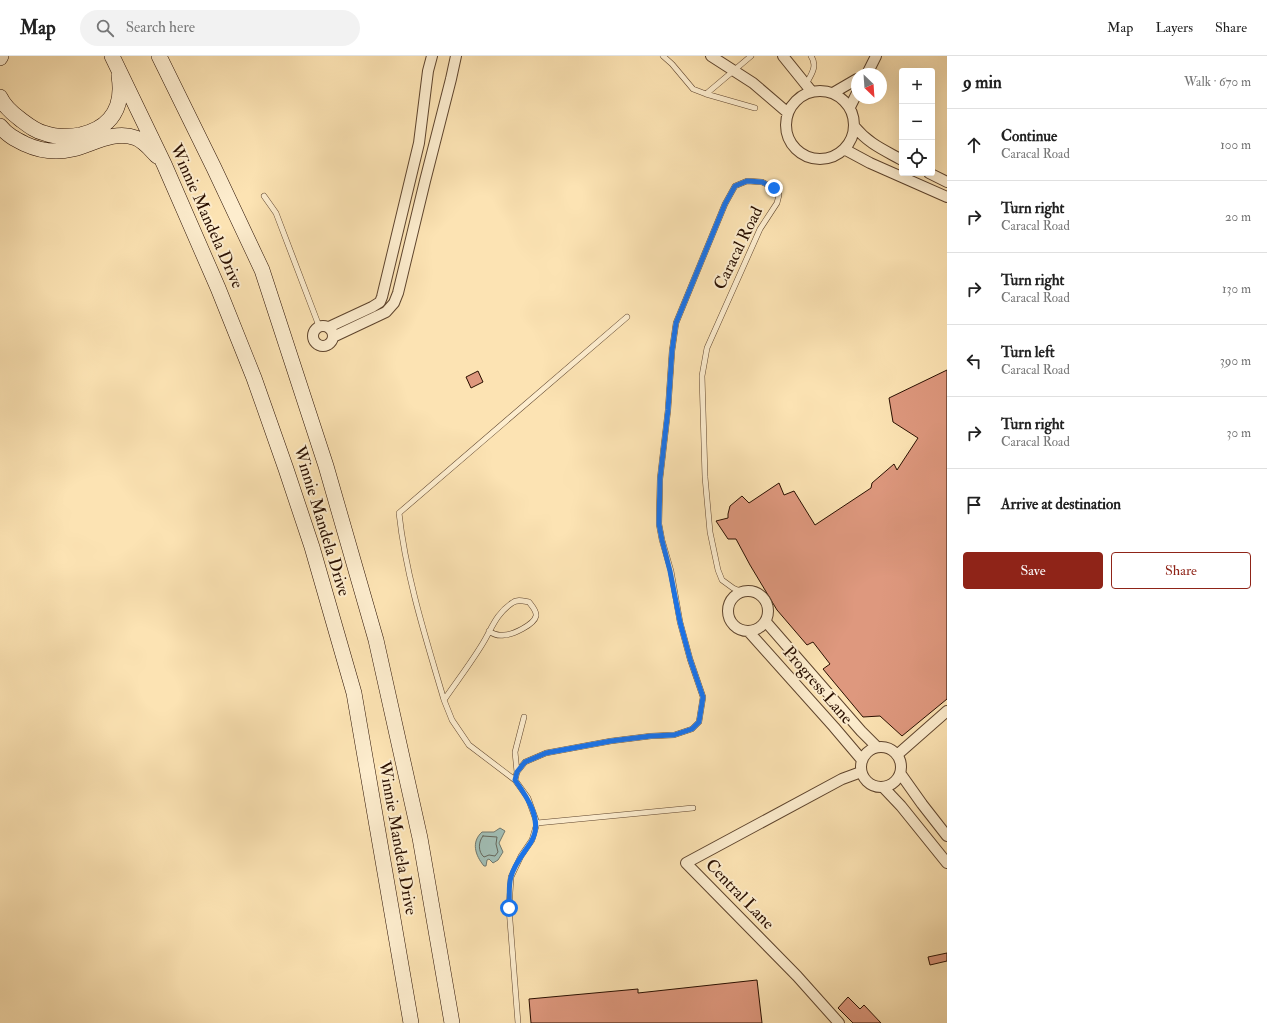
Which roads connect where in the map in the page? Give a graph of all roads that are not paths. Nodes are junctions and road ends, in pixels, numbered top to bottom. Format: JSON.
{"nodes":[{"id":1,"x":159,"y":56,"type":"edge"},
{"id":2,"x":167,"y":56,"type":"edge"},
{"id":3,"x":432,"y":56,"type":"edge"},
{"id":4,"x":456,"y":56,"type":"edge"},
{"id":5,"x":663,"y":56,"type":"edge"},
{"id":6,"x":711,"y":56,"type":"edge"},
{"id":7,"x":750,"y":56,"type":"edge"},
{"id":8,"x":783,"y":56,"type":"edge"},
{"id":9,"x":811,"y":56,"type":"edge"},
{"id":10,"x":876,"y":56,"type":"edge"},
{"id":11,"x":114,"y":60,"type":"edge"},
{"id":12,"x":870,"y":68,"type":"edge"},
{"id":13,"x":733,"y":70,"type":"junction"},
{"id":14,"x":851,"y":82,"type":"edge"},
{"id":15,"x":809,"y":88,"type":"junction"},
{"id":16,"x":177,"y":93,"type":"junction"},
{"id":17,"x":833,"y":93,"type":"junction"},
{"id":18,"x":706,"y":94,"type":"junction"},
{"id":19,"x":0,"y":97,"type":"edge"},
{"id":20,"x":852,"y":104,"type":"edge"},
{"id":21,"x":850,"y":107,"type":"junction"},
{"id":22,"x":755,"y":108,"type":"dead end"},
{"id":23,"x":788,"y":113,"type":"junction"},
{"id":24,"x":0,"y":126,"type":"edge"},
{"id":25,"x":854,"y":126,"type":"junction"},
{"id":26,"x":844,"y":149,"type":"junction"},
{"id":27,"x":899,"y":158,"type":"edge"},
{"id":28,"x":164,"y":164,"type":"junction"},
{"id":29,"x":935,"y":176,"type":"edge"},
{"id":30,"x":947,"y":182,"type":"edge"},
{"id":31,"x":264,"y":196,"type":"dead end"},
{"id":32,"x":947,"y":197,"type":"edge"},
{"id":33,"x":627,"y":317,"type":"dead end"},
{"id":34,"x":327,"y":330,"type":"junction"},
{"id":35,"x":742,"y":592,"type":"junction"},
{"id":36,"x":766,"y":622,"type":"junction"},
{"id":37,"x":489,"y":631,"type":"junction"},
{"id":38,"x":750,"y":632,"type":"junction"},
{"id":39,"x":444,"y":700,"type":"junction"},
{"id":40,"x":947,"y":711,"type":"edge"},
{"id":41,"x":524,"y":718,"type":"dead end"},
{"id":42,"x":877,"y":747,"type":"junction"},
{"id":43,"x":897,"y":755,"type":"junction"},
{"id":44,"x":862,"y":760,"type":"junction"},
{"id":45,"x":517,"y":772,"type":"junction"},
{"id":46,"x":861,"y":772,"type":"junction"},
{"id":47,"x":900,"y":773,"type":"junction"},
{"id":48,"x":515,"y":780,"type":"junction"},
{"id":49,"x":883,"y":788,"type":"junction"},
{"id":50,"x":693,"y":808,"type":"dead end"},
{"id":51,"x":537,"y":823,"type":"junction"},
{"id":52,"x":947,"y":836,"type":"edge"},
{"id":53,"x":947,"y":864,"type":"edge"},
{"id":54,"x":411,"y":1023,"type":"edge"},
{"id":55,"x":452,"y":1023,"type":"edge"},
{"id":56,"x":518,"y":1023,"type":"edge"},
{"id":57,"x":839,"y":1023,"type":"edge"}],
"edges":[{"from":1,"to":16,"type":"main road","name":"Winnie Mandela Drive"},
{"from":2,"to":16,"type":"main road"},
{"from":3,"to":34,"type":"street"},
{"from":4,"to":34,"type":"street"},
{"from":5,"to":18,"type":"lane"},
{"from":6,"to":13,"type":"street"},
{"from":7,"to":13,"type":"lane"},
{"from":8,"to":15,"type":"street"},
{"from":9,"to":15,"type":"lane"},
{"from":10,"to":12,"type":"street"},
{"from":11,"to":19,"type":"main road"},
{"from":11,"to":28,"type":"main road","name":"Winnie Mandela Drive"},
{"from":13,"to":18,"type":"lane"},
{"from":13,"to":23,"type":"street"},
{"from":14,"to":17,"type":"street"},
{"from":15,"to":17,"type":"street"},
{"from":15,"to":23,"type":"street"},
{"from":16,"to":55,"type":"main road","name":"Winnie Mandela Drive"},
{"from":17,"to":21,"type":"street"},
{"from":18,"to":22,"type":"lane"},
{"from":20,"to":21,"type":"street"},
{"from":21,"to":25,"type":"street"},
{"from":23,"to":26,"type":"street"},
{"from":24,"to":28,"type":"main road"},
{"from":25,"to":26,"type":"street"},
{"from":25,"to":27,"type":"street"},
{"from":26,"to":32,"type":"street"},
{"from":28,"to":54,"type":"main road","name":"Winnie Mandela Drive"},
{"from":29,"to":30,"type":"street"},
{"from":31,"to":34,"type":"lane"},
{"from":33,"to":39,"type":"lane"},
{"from":35,"to":36,"type":"street"},
{"from":35,"to":38,"type":"street"},
{"from":35,"to":45,"type":"lane","name":"Caracal Road"},
{"from":36,"to":38,"type":"street"},
{"from":36,"to":42,"type":"street","name":"Progress Lane"},
{"from":37,"to":37,"type":"lane"},
{"from":37,"to":39,"type":"lane"},
{"from":38,"to":44,"type":"street","name":"Progress Lane"},
{"from":39,"to":48,"type":"lane"},
{"from":40,"to":43,"type":"street"},
{"from":41,"to":45,"type":"lane"},
{"from":42,"to":43,"type":"street"},
{"from":42,"to":44,"type":"street"},
{"from":43,"to":47,"type":"street"},
{"from":44,"to":46,"type":"street"},
{"from":45,"to":48,"type":"lane"},
{"from":46,"to":49,"type":"street"},
{"from":46,"to":57,"type":"street","name":"Central Lane"},
{"from":47,"to":49,"type":"street"},
{"from":47,"to":52,"type":"street"},
{"from":48,"to":51,"type":"lane"},
{"from":49,"to":53,"type":"street"},
{"from":50,"to":51,"type":"lane"},
{"from":51,"to":56,"type":"lane"}]}
